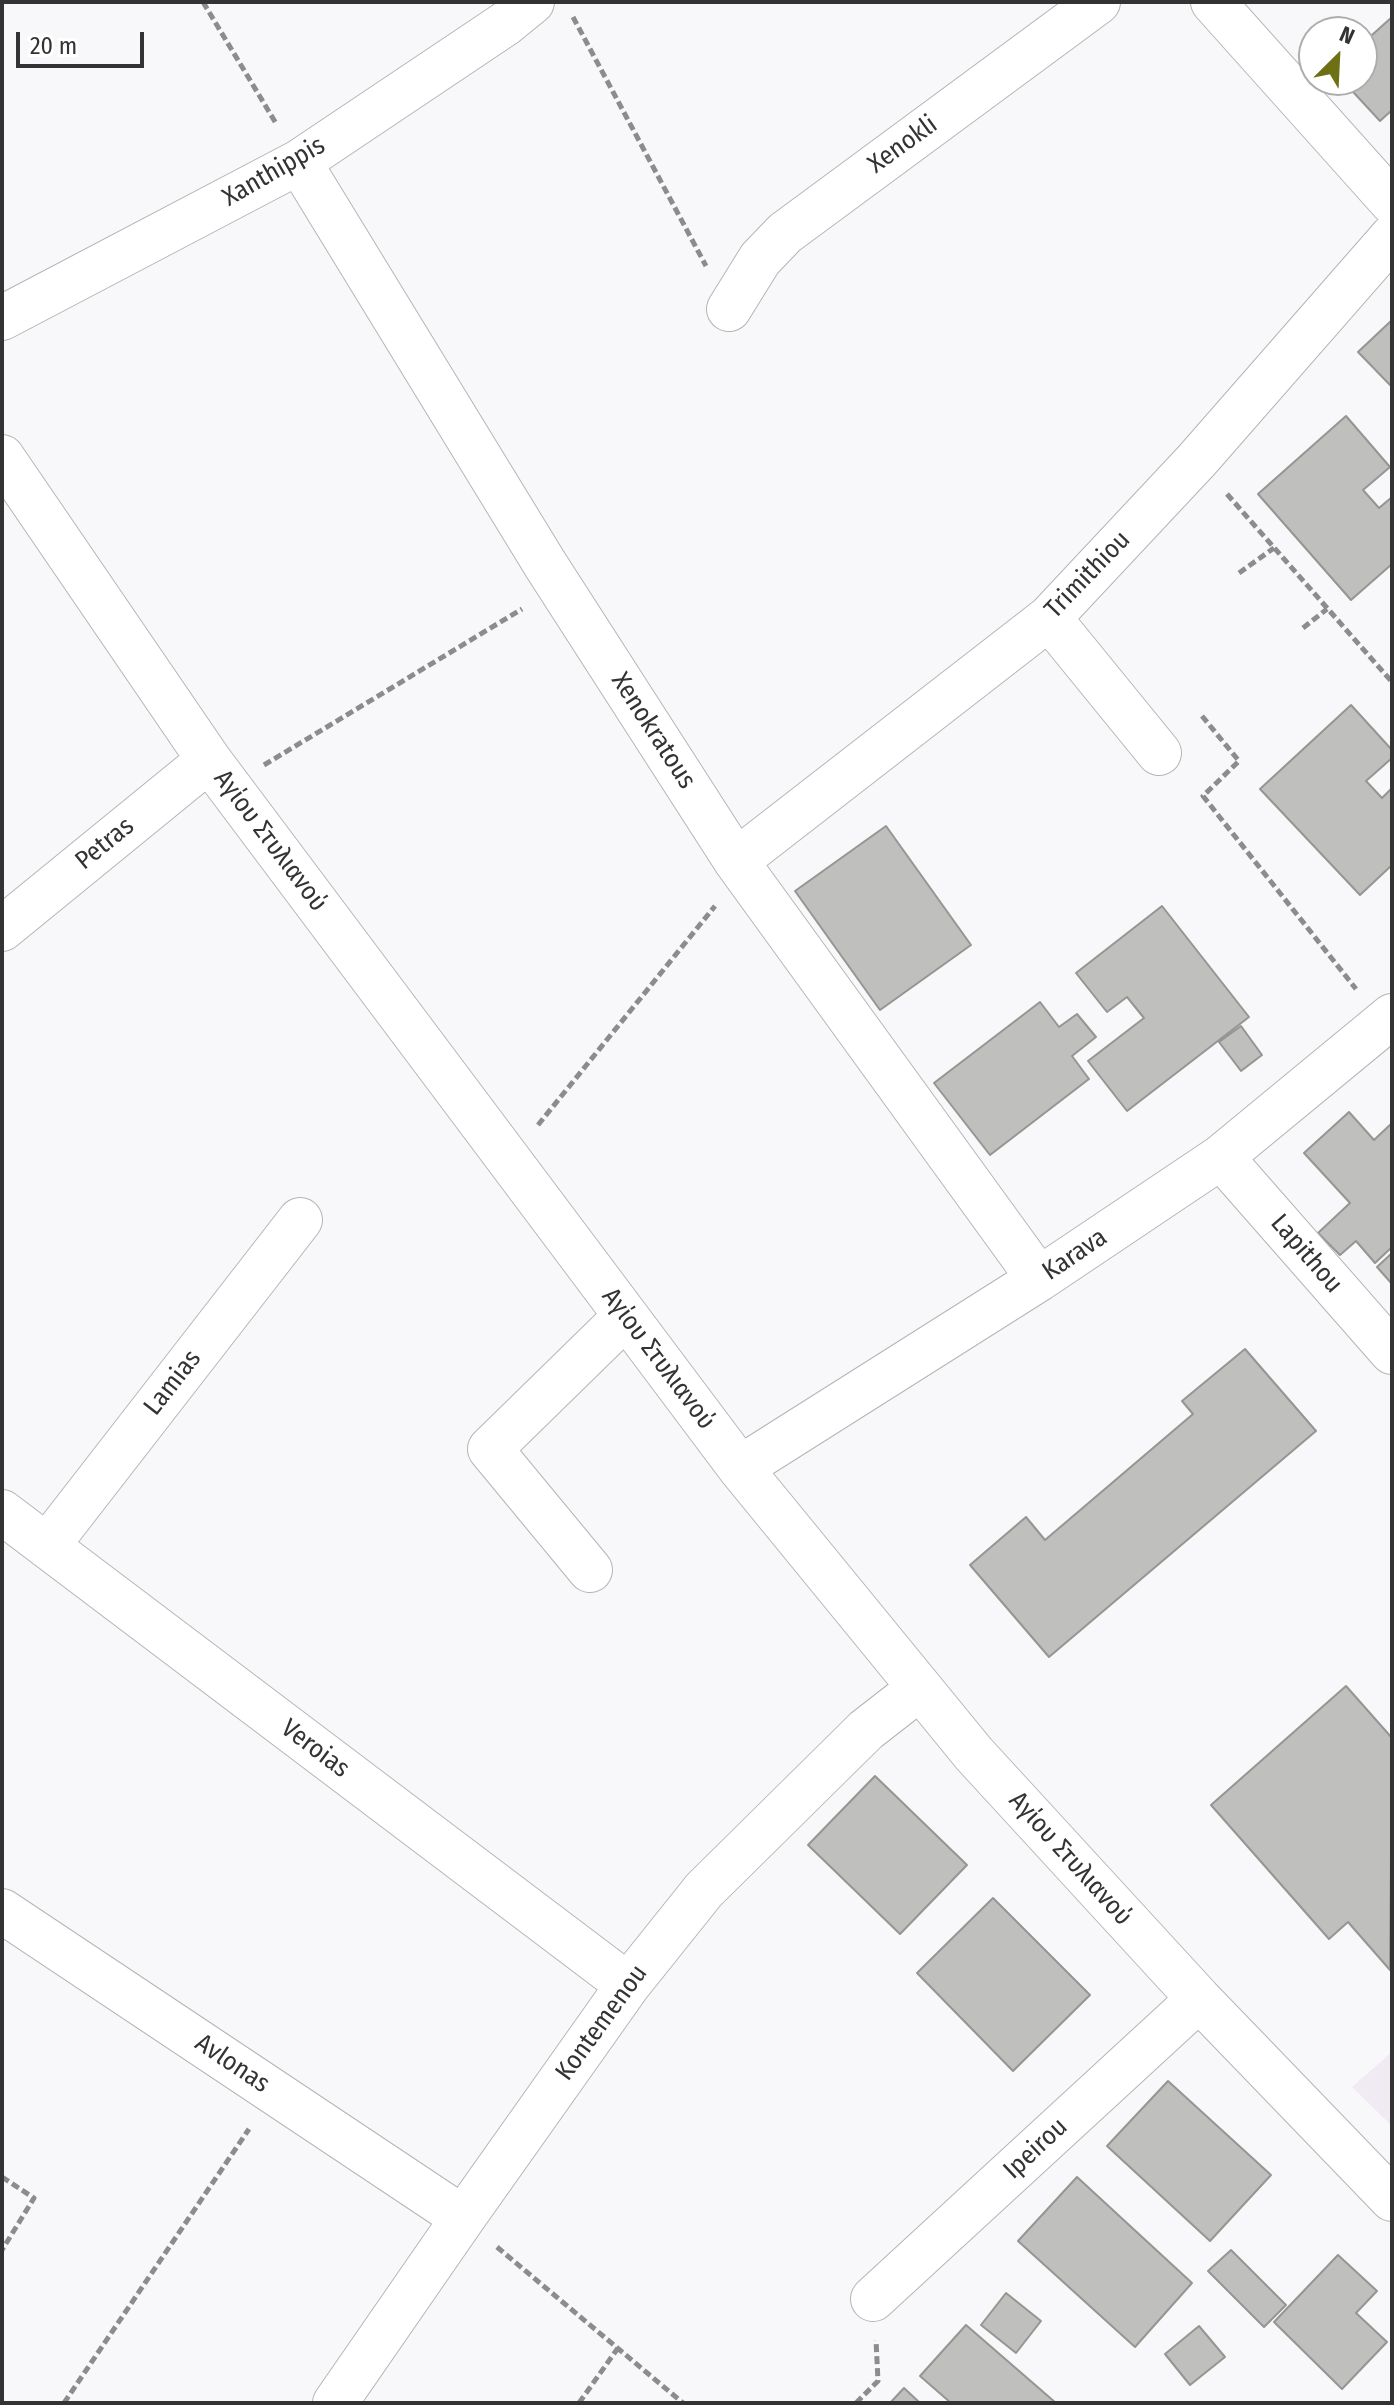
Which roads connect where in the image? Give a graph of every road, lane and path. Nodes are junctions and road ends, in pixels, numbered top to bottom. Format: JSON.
{"nodes":[{"id":1,"x":203,"y":2,"type":"edge"},
{"id":2,"x":532,"y":2,"type":"edge"},
{"id":3,"x":1098,"y":2,"type":"edge"},
{"id":4,"x":1213,"y":2,"type":"edge"},
{"id":5,"x":573,"y":16,"type":"dead end"},
{"id":6,"x":299,"y":162,"type":"junction"},
{"id":7,"x":1392,"y":202,"type":"edge"},
{"id":8,"x":1392,"y":237,"type":"edge"},
{"id":9,"x":729,"y":309,"type":"joint"},
{"id":10,"x":2,"y":318,"type":"edge"},
{"id":11,"x":2,"y":457,"type":"edge"},
{"id":12,"x":1197,"y":460,"type":"junction"},
{"id":13,"x":1274,"y":548,"type":"junction"},
{"id":14,"x":1239,"y":573,"type":"dead end"},
{"id":15,"x":560,"y":586,"type":"junction"},
{"id":16,"x":1327,"y":609,"type":"junction"},
{"id":17,"x":1049,"y":618,"type":"junction"},
{"id":18,"x":1303,"y":628,"type":"dead end"},
{"id":19,"x":1392,"y":682,"type":"edge"},
{"id":20,"x":1202,"y":716,"type":"dead end"},
{"id":21,"x":1159,"y":753,"type":"dead end"},
{"id":22,"x":219,"y":773,"type":"junction"},
{"id":23,"x":740,"y":866,"type":"junction"},
{"id":24,"x":2,"y":929,"type":"edge"},
{"id":25,"x":1388,"y":1019,"type":"edge"},
{"id":26,"x":1221,"y":1157,"type":"junction"},
{"id":27,"x":509,"y":1161,"type":"junction"},
{"id":28,"x":300,"y":1220,"type":"dead end"},
{"id":29,"x":1039,"y":1279,"type":"junction"},
{"id":30,"x":626,"y":1316,"type":"junction"},
{"id":31,"x":1392,"y":1352,"type":"edge"},
{"id":32,"x":740,"y":1468,"type":"junction"},
{"id":33,"x":2,"y":1512,"type":"edge"},
{"id":34,"x":47,"y":1546,"type":"junction"},
{"id":35,"x":590,"y":1570,"type":"dead end"},
{"id":36,"x":920,"y":1688,"type":"junction"},
{"id":37,"x":2,"y":1911,"type":"edge"},
{"id":38,"x":628,"y":1985,"type":"junction"},
{"id":39,"x":1199,"y":1999,"type":"junction"},
{"id":40,"x":274,"y":2092,"type":"junction"},
{"id":41,"x":2,"y":2177,"type":"edge"},
{"id":42,"x":1392,"y":2199,"type":"edge"},
{"id":43,"x":463,"y":2218,"type":"junction"},
{"id":44,"x":2,"y":2250,"type":"edge"},
{"id":45,"x":873,"y":2299,"type":"joint"},
{"id":46,"x":618,"y":2348,"type":"junction"},
{"id":47,"x":64,"y":2403,"type":"edge"},
{"id":48,"x":335,"y":2403,"type":"edge"},
{"id":49,"x":579,"y":2403,"type":"edge"},
{"id":50,"x":683,"y":2403,"type":"edge"},
{"id":51,"x":856,"y":2403,"type":"edge"}],
"edges":[{"from":1,"to":6,"type":"path"},
{"from":2,"to":6,"type":"street","name":"Xanthippis"},
{"from":3,"to":9,"type":"street","name":"Xenokli"},
{"from":4,"to":7,"type":"street"},
{"from":5,"to":9,"type":"path"},
{"from":6,"to":10,"type":"street","name":"Xanthippis"},
{"from":6,"to":15,"type":"street","name":"Xenokratous"},
{"from":8,"to":12,"type":"street","name":"Trimithiou"},
{"from":11,"to":22,"type":"street","name":"Αγίου Στυλιανού"},
{"from":12,"to":13,"type":"path"},
{"from":12,"to":17,"type":"street","name":"Trimithiou"},
{"from":13,"to":14,"type":"path"},
{"from":13,"to":16,"type":"path"},
{"from":15,"to":22,"type":"path"},
{"from":15,"to":23,"type":"street","name":"Xenokratous"},
{"from":16,"to":18,"type":"path"},
{"from":16,"to":19,"type":"path"},
{"from":17,"to":21,"type":"street"},
{"from":17,"to":23,"type":"street","name":"Trimithiou"},
{"from":20,"to":25,"type":"path"},
{"from":22,"to":24,"type":"street","name":"Petras"},
{"from":22,"to":27,"type":"street","name":"Αγίου Στυλιανού"},
{"from":23,"to":27,"type":"path"},
{"from":23,"to":29,"type":"street","name":"Xenokratous"},
{"from":25,"to":26,"type":"street","name":"Karava"},
{"from":26,"to":29,"type":"street","name":"Karava"},
{"from":26,"to":31,"type":"street","name":"Lapithou"},
{"from":27,"to":30,"type":"street","name":"Αγίου Στυλιανού"},
{"from":28,"to":34,"type":"street","name":"Lamias"},
{"from":29,"to":32,"type":"street","name":"Karava"},
{"from":30,"to":32,"type":"street","name":"Αγίου Στυλιανού"},
{"from":30,"to":35,"type":"street"},
{"from":32,"to":36,"type":"street","name":"Αγίου Στυλιανού"},
{"from":33,"to":34,"type":"street","name":"Veroias"},
{"from":34,"to":38,"type":"street","name":"Veroias"},
{"from":36,"to":38,"type":"street","name":"Kontemenou"},
{"from":36,"to":39,"type":"street","name":"Αγίου Στυλιανού"},
{"from":37,"to":40,"type":"street","name":"Avlonas"},
{"from":38,"to":43,"type":"street","name":"Kontemenou"},
{"from":39,"to":42,"type":"street","name":"Αγίου Στυλιανού"},
{"from":39,"to":45,"type":"street","name":"Ipeirou"},
{"from":40,"to":43,"type":"street","name":"Avlonas"},
{"from":40,"to":47,"type":"path"},
{"from":41,"to":44,"type":"path"},
{"from":43,"to":46,"type":"path"},
{"from":43,"to":48,"type":"street","name":"Kontemenou"},
{"from":45,"to":51,"type":"path"},
{"from":46,"to":49,"type":"path"},
{"from":46,"to":50,"type":"path"}]}
